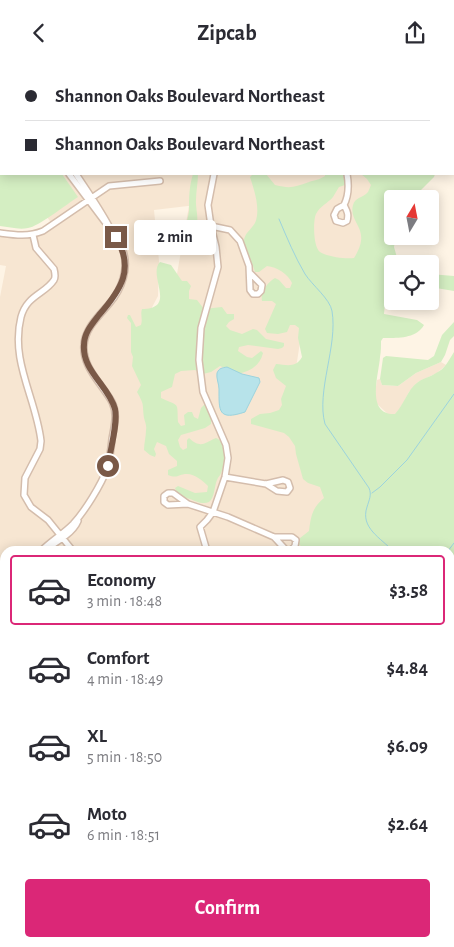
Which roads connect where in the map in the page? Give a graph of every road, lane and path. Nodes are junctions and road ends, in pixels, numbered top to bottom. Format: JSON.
{"nodes":[{"id":1,"x":70,"y":175,"type":"edge"},
{"id":2,"x":77,"y":175,"type":"edge"},
{"id":3,"x":214,"y":175,"type":"edge"},
{"id":4,"x":347,"y":175,"type":"edge"},
{"id":5,"x":160,"y":181,"type":"dead end"},
{"id":6,"x":90,"y":199,"type":"junction"},
{"id":7,"x":344,"y":205,"type":"dead end"},
{"id":8,"x":211,"y":225,"type":"junction"},
{"id":9,"x":0,"y":233,"type":"edge"},
{"id":10,"x":32,"y":235,"type":"junction"},
{"id":11,"x":250,"y":273,"type":"dead end"},
{"id":12,"x":225,"y":477,"type":"junction"},
{"id":13,"x":266,"y":484,"type":"dead end"},
{"id":14,"x":188,"y":504,"type":"dead end"},
{"id":15,"x":213,"y":512,"type":"junction"},
{"id":16,"x":62,"y":536,"type":"junction"},
{"id":17,"x":274,"y":537,"type":"dead end"},
{"id":18,"x":46,"y":546,"type":"edge"},
{"id":19,"x":69,"y":546,"type":"edge"},
{"id":20,"x":206,"y":546,"type":"edge"}],
"edges":[{"from":1,"to":6,"type":"street"},
{"from":2,"to":6,"type":"street"},
{"from":3,"to":8,"type":"street"},
{"from":4,"to":7,"type":"street"},
{"from":5,"to":6,"type":"street"},
{"from":6,"to":10,"type":"street"},
{"from":6,"to":16,"type":"street"},
{"from":8,"to":11,"type":"street"},
{"from":8,"to":12,"type":"street"},
{"from":9,"to":10,"type":"street"},
{"from":10,"to":16,"type":"street"},
{"from":12,"to":13,"type":"street"},
{"from":12,"to":15,"type":"street"},
{"from":14,"to":15,"type":"street"},
{"from":15,"to":17,"type":"street"},
{"from":15,"to":20,"type":"street"},
{"from":16,"to":18,"type":"street"},
{"from":16,"to":19,"type":"street"}]}
